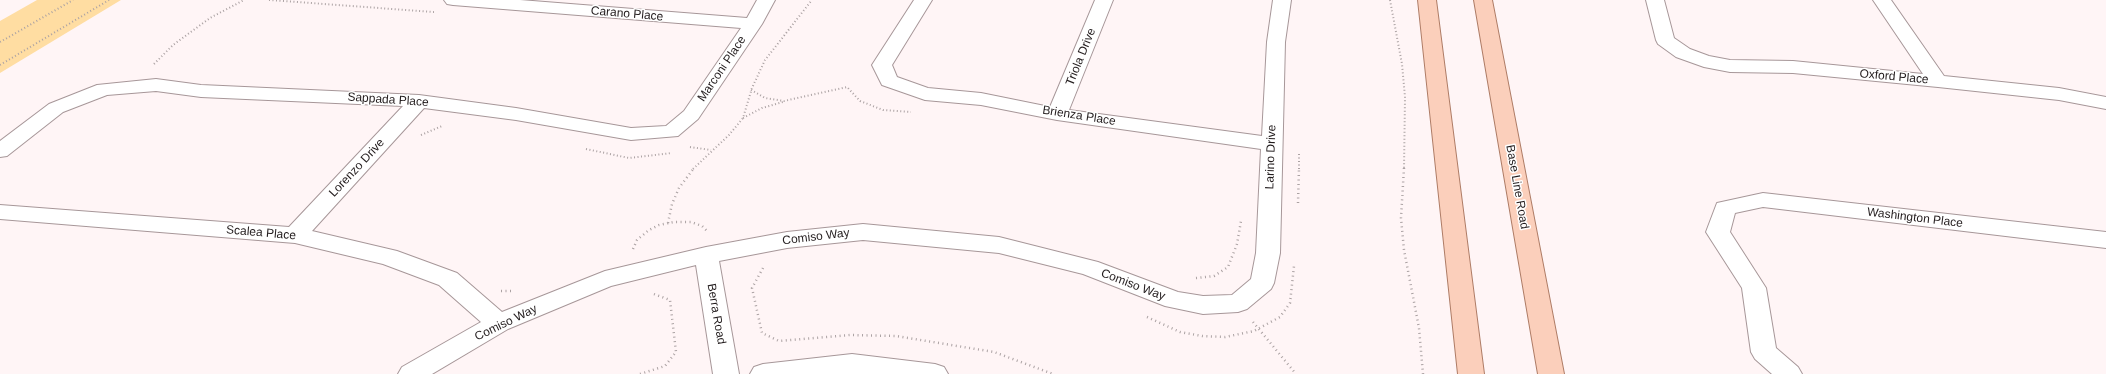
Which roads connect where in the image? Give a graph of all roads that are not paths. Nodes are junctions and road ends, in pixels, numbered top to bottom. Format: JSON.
{"nodes":[{"id":1,"x":453,"y":0,"type":"edge"},
{"id":2,"x":766,"y":0,"type":"edge"},
{"id":3,"x":923,"y":0,"type":"edge"},
{"id":4,"x":1104,"y":0,"type":"edge"},
{"id":5,"x":1282,"y":0,"type":"edge"},
{"id":6,"x":1427,"y":0,"type":"edge"},
{"id":7,"x":1483,"y":0,"type":"edge"},
{"id":8,"x":1655,"y":0,"type":"edge"},
{"id":9,"x":1882,"y":0,"type":"edge"},
{"id":10,"x":753,"y":24,"type":"junction"},
{"id":11,"x":1938,"y":81,"type":"junction"},
{"id":12,"x":419,"y":101,"type":"junction"},
{"id":13,"x":2106,"y":103,"type":"edge"},
{"id":14,"x":1057,"y":114,"type":"junction"},
{"id":15,"x":671,"y":132,"type":"joint"},
{"id":16,"x":1272,"y":144,"type":"junction"},
{"id":17,"x":0,"y":151,"type":"edge"},
{"id":18,"x":0,"y":212,"type":"edge"},
{"id":19,"x":294,"y":235,"type":"junction"},
{"id":20,"x":2106,"y":240,"type":"edge"},
{"id":21,"x":707,"y":245,"type":"junction"},
{"id":22,"x":1238,"y":303,"type":"joint"},
{"id":23,"x":499,"y":323,"type":"junction"},
{"id":24,"x":411,"y":374,"type":"edge"},
{"id":25,"x":726,"y":374,"type":"edge"},
{"id":26,"x":763,"y":374,"type":"edge"},
{"id":27,"x":935,"y":374,"type":"edge"},
{"id":28,"x":1471,"y":374,"type":"edge"},
{"id":29,"x":1552,"y":374,"type":"edge"},
{"id":30,"x":1789,"y":374,"type":"edge"}],
"edges":[{"from":1,"to":10,"type":"street","name":"Carano Place"},
{"from":2,"to":10,"type":"street","name":"Marconi Place"},
{"from":3,"to":14,"type":"street","name":"Brienza Place"},
{"from":4,"to":14,"type":"street","name":"Triola Drive"},
{"from":5,"to":16,"type":"street","name":"Larino Drive"},
{"from":6,"to":28,"type":"main road"},
{"from":7,"to":29,"type":"main road","name":"Base Line Road"},
{"from":8,"to":11,"type":"street","name":"Oxford Place"},
{"from":9,"to":11,"type":"street"},
{"from":10,"to":15,"type":"street","name":"Marconi Place"},
{"from":11,"to":13,"type":"street","name":"Oxford Place"},
{"from":12,"to":15,"type":"street","name":"Sappada Place"},
{"from":12,"to":17,"type":"street","name":"Sappada Place"},
{"from":12,"to":19,"type":"street","name":"Lorenzo Drive"},
{"from":14,"to":16,"type":"street","name":"Brienza Place"},
{"from":16,"to":22,"type":"street","name":"Larino Drive"},
{"from":18,"to":19,"type":"street","name":"Scalea Place"},
{"from":19,"to":23,"type":"street","name":"Scalea Place"},
{"from":20,"to":30,"type":"street","name":"Washington Place"},
{"from":21,"to":22,"type":"street","name":"Comiso Way"},
{"from":21,"to":23,"type":"street","name":"Comiso Way"},
{"from":21,"to":25,"type":"street","name":"Berra Road"},
{"from":23,"to":24,"type":"street","name":"Comiso Way"},
{"from":26,"to":27,"type":"street"}]}
